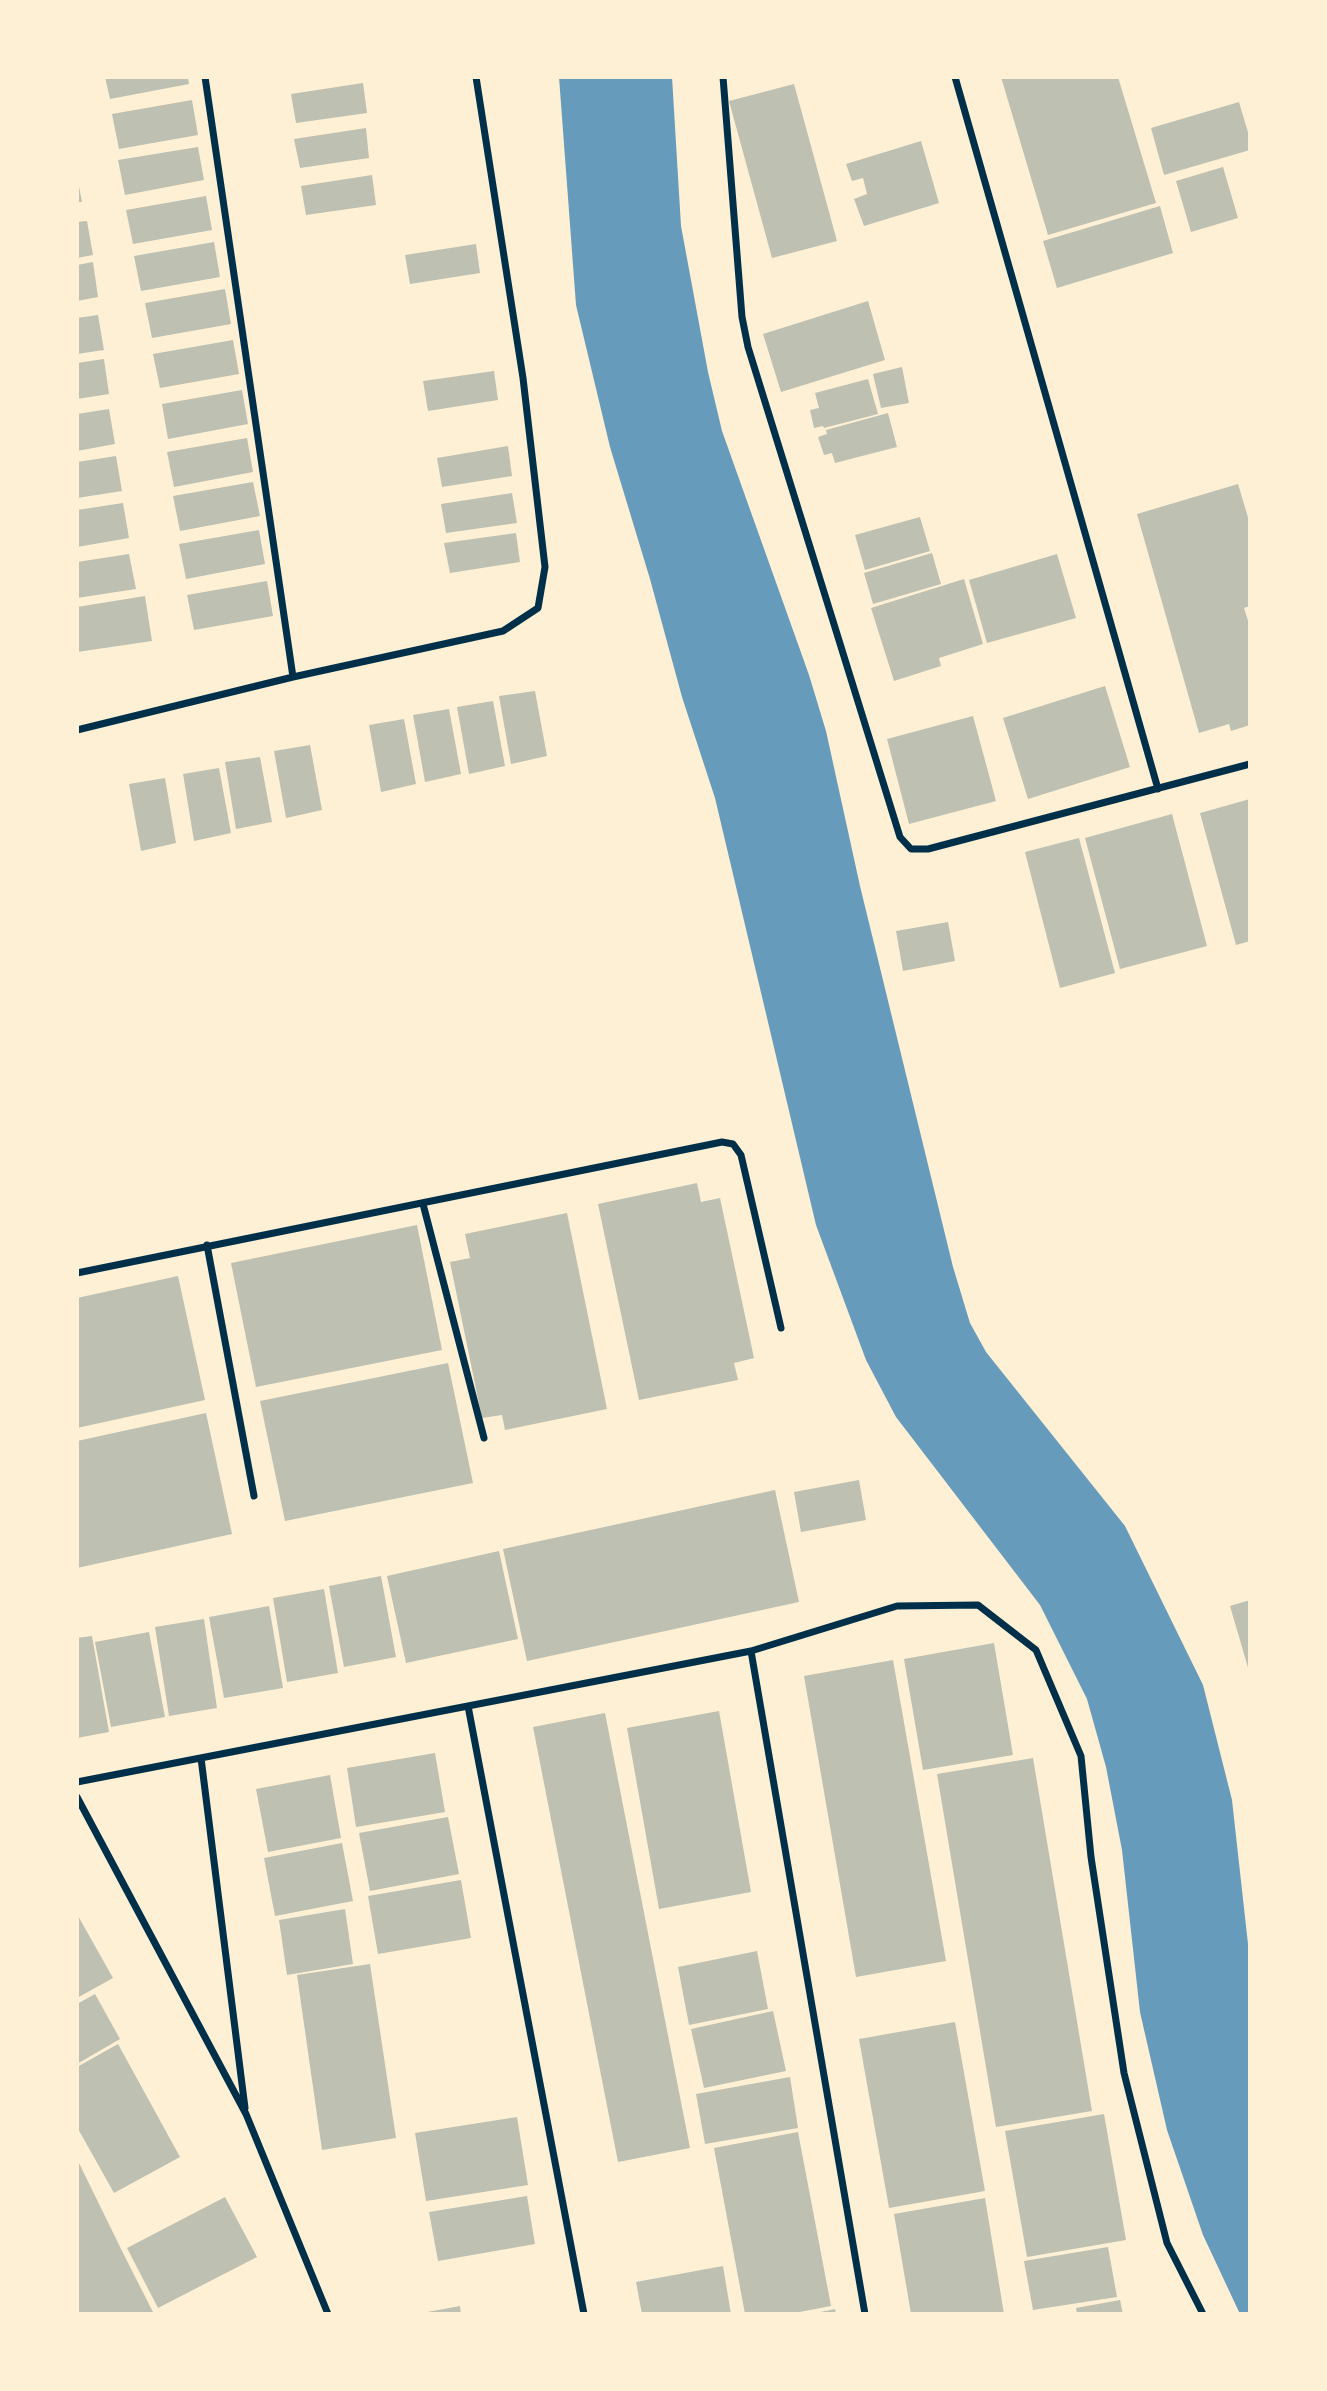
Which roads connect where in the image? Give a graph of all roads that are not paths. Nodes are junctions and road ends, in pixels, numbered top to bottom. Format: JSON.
{"nodes":[{"id":1,"x":205,"y":77,"type":"edge"},
{"id":2,"x":476,"y":77,"type":"edge"},
{"id":3,"x":724,"y":77,"type":"edge"},
{"id":4,"x":955,"y":77,"type":"edge"},
{"id":5,"x":293,"y":677,"type":"junction"},
{"id":6,"x":77,"y":730,"type":"edge"},
{"id":7,"x":1250,"y":764,"type":"edge"},
{"id":8,"x":1158,"y":789,"type":"junction"},
{"id":9,"x":423,"y":1204,"type":"junction"},
{"id":10,"x":207,"y":1245,"type":"junction"},
{"id":11,"x":77,"y":1272,"type":"edge"},
{"id":12,"x":781,"y":1328,"type":"dead end"},
{"id":13,"x":484,"y":1438,"type":"dead end"},
{"id":14,"x":254,"y":1496,"type":"dead end"},
{"id":15,"x":751,"y":1651,"type":"junction"},
{"id":16,"x":468,"y":1706,"type":"junction"},
{"id":17,"x":201,"y":1758,"type":"junction"},
{"id":18,"x":77,"y":1782,"type":"edge"},
{"id":19,"x":77,"y":1797,"type":"edge"},
{"id":20,"x":246,"y":2114,"type":"junction"},
{"id":21,"x":328,"y":2314,"type":"edge"},
{"id":22,"x":584,"y":2314,"type":"edge"},
{"id":23,"x":865,"y":2314,"type":"edge"},
{"id":24,"x":1203,"y":2314,"type":"edge"}],
"edges":[{"from":1,"to":5,"type":"street"},
{"from":2,"to":5,"type":"street"},
{"from":3,"to":8,"type":"street"},
{"from":4,"to":8,"type":"street"},
{"from":5,"to":6,"type":"street"},
{"from":7,"to":8,"type":"street"},
{"from":9,"to":10,"type":"street"},
{"from":9,"to":12,"type":"street"},
{"from":9,"to":13,"type":"street"},
{"from":10,"to":11,"type":"street"},
{"from":10,"to":14,"type":"street"},
{"from":15,"to":16,"type":"street"},
{"from":15,"to":23,"type":"street"},
{"from":15,"to":24,"type":"street"},
{"from":16,"to":17,"type":"street"},
{"from":16,"to":22,"type":"street"},
{"from":17,"to":18,"type":"street"},
{"from":17,"to":20,"type":"street"},
{"from":19,"to":20,"type":"street"},
{"from":20,"to":21,"type":"street"}]}
